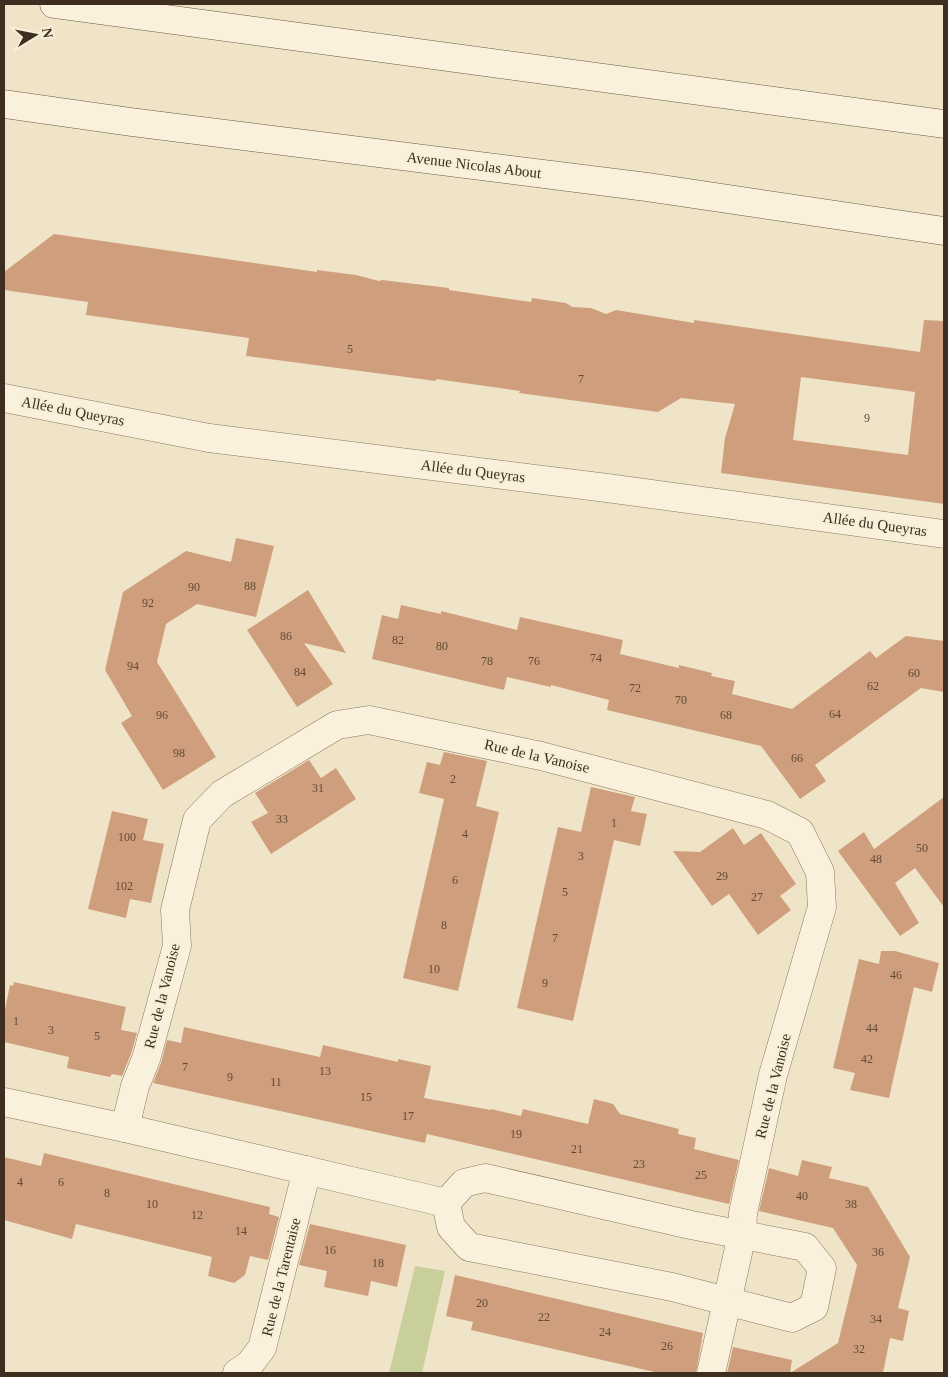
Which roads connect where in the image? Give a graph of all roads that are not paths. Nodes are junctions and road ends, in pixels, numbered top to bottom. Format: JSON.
{"nodes":[{"id":1,"x":54,"y":4,"type":"edge"},
{"id":2,"x":4,"y":104,"type":"edge"},
{"id":3,"x":944,"y":124,"type":"edge"},
{"id":4,"x":944,"y":231,"type":"edge"},
{"id":5,"x":4,"y":398,"type":"edge"},
{"id":6,"x":944,"y":534,"type":"edge"},
{"id":7,"x":4,"y":1102,"type":"edge"},
{"id":8,"x":125,"y":1128,"type":"junction"},
{"id":9,"x":307,"y":1170,"type":"junction"},
{"id":10,"x":446,"y":1203,"type":"junction"},
{"id":11,"x":742,"y":1235,"type":"junction"},
{"id":12,"x":727,"y":1302,"type":"junction"},
{"id":13,"x":237,"y":1373,"type":"edge"},
{"id":14,"x":711,"y":1373,"type":"edge"}],
"edges":[{"from":1,"to":3,"type":"street"},
{"from":2,"to":4,"type":"street","name":"Avenue Nicolas About"},
{"from":5,"to":6,"type":"street","name":"Allée du Queyras"},
{"from":7,"to":8,"type":"street"},
{"from":8,"to":9,"type":"street"},
{"from":8,"to":11,"type":"street","name":"Rue de la Vanoise"},
{"from":9,"to":10,"type":"street"},
{"from":9,"to":13,"type":"street","name":"Rue de la Tarentaise"},
{"from":10,"to":11,"type":"street"},
{"from":10,"to":12,"type":"street"},
{"from":11,"to":12,"type":"street"},
{"from":11,"to":12,"type":"street"},
{"from":12,"to":14,"type":"street"}]}
